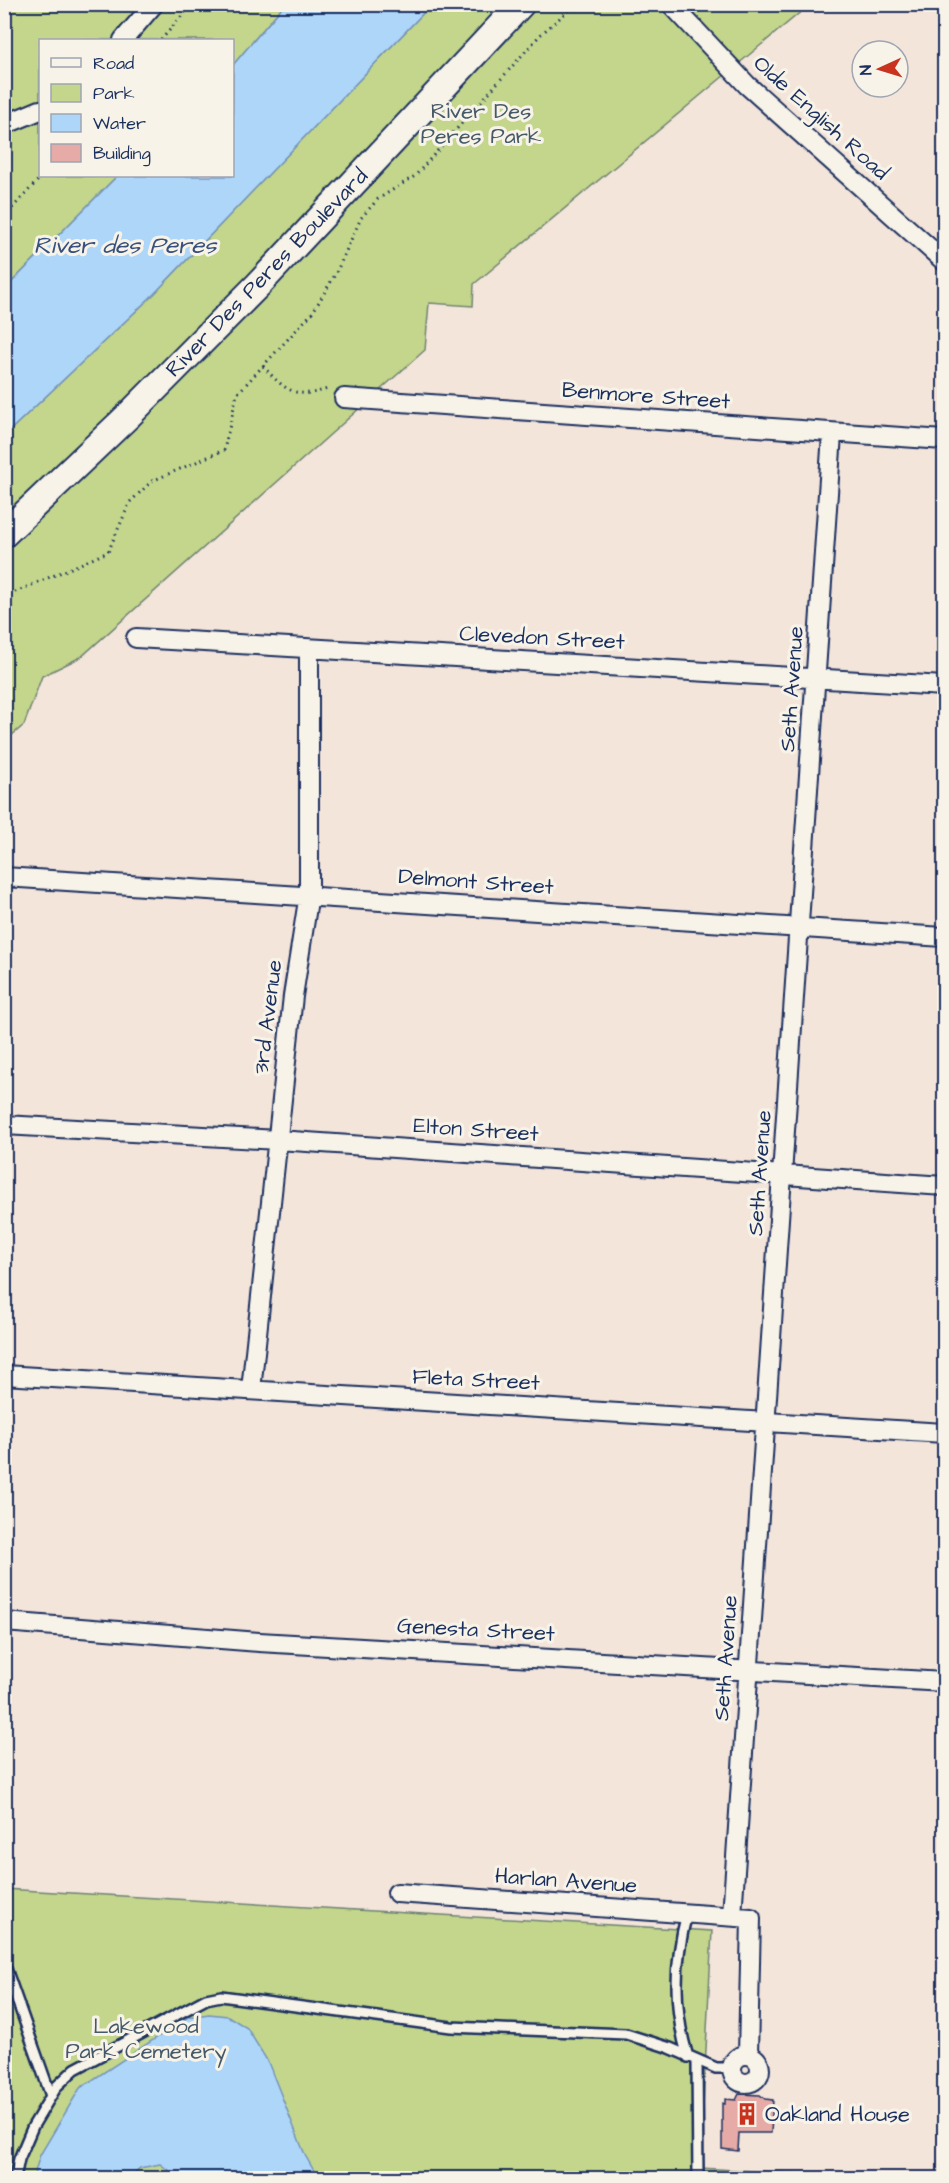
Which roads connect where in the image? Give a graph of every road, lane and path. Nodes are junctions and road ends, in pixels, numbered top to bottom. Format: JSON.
{"nodes":[{"id":1,"x":154,"y":4,"type":"edge"},
{"id":2,"x":192,"y":4,"type":"edge"},
{"id":3,"x":521,"y":4,"type":"edge"},
{"id":4,"x":576,"y":4,"type":"edge"},
{"id":5,"x":671,"y":4,"type":"edge"},
{"id":6,"x":124,"y":39,"type":"edge"},
{"id":7,"x":162,"y":39,"type":"edge"},
{"id":8,"x":39,"y":110,"type":"edge"},
{"id":9,"x":4,"y":125,"type":"edge"},
{"id":10,"x":41,"y":177,"type":"edge"},
{"id":11,"x":4,"y":217,"type":"edge"},
{"id":12,"x":945,"y":261,"type":"edge"},
{"id":13,"x":263,"y":366,"type":"junction"},
{"id":14,"x":344,"y":398,"type":"joint"},
{"id":15,"x":832,"y":434,"type":"junction"},
{"id":16,"x":945,"y":440,"type":"edge"},
{"id":17,"x":4,"y":534,"type":"edge"},
{"id":18,"x":4,"y":597,"type":"edge"},
{"id":19,"x":136,"y":638,"type":"dead end"},
{"id":20,"x":309,"y":649,"type":"junction"},
{"id":21,"x":816,"y":677,"type":"junction"},
{"id":22,"x":945,"y":686,"type":"edge"},
{"id":23,"x":4,"y":877,"type":"edge"},
{"id":24,"x":309,"y":894,"type":"junction"},
{"id":25,"x":801,"y":928,"type":"junction"},
{"id":26,"x":945,"y":937,"type":"edge"},
{"id":27,"x":4,"y":1125,"type":"edge"},
{"id":28,"x":278,"y":1140,"type":"junction"},
{"id":29,"x":784,"y":1176,"type":"junction"},
{"id":30,"x":945,"y":1186,"type":"edge"},
{"id":31,"x":4,"y":1375,"type":"edge"},
{"id":32,"x":251,"y":1390,"type":"junction"},
{"id":33,"x":766,"y":1422,"type":"junction"},
{"id":34,"x":945,"y":1433,"type":"edge"},
{"id":35,"x":4,"y":1622,"type":"edge"},
{"id":36,"x":749,"y":1670,"type":"junction"},
{"id":37,"x":945,"y":1682,"type":"edge"},
{"id":38,"x":397,"y":1893,"type":"dead end"},
{"id":39,"x":687,"y":1913,"type":"junction"},
{"id":40,"x":732,"y":1916,"type":"junction"},
{"id":41,"x":4,"y":1963,"type":"edge"},
{"id":42,"x":747,"y":2055,"type":"junction"},
{"id":43,"x":692,"y":2059,"type":"junction"},
{"id":44,"x":732,"y":2068,"type":"junction"},
{"id":45,"x":51,"y":2096,"type":"junction"},
{"id":46,"x":15,"y":2178,"type":"edge"},
{"id":47,"x":698,"y":2178,"type":"edge"}],
"edges":[{"from":1,"to":6,"type":"street"},
{"from":2,"to":7,"type":"path"},
{"from":3,"to":17,"type":"main road","name":"River Des Peres Boulevard"},
{"from":4,"to":13,"type":"path"},
{"from":5,"to":12,"type":"street","name":"Olde English Road"},
{"from":8,"to":9,"type":"street"},
{"from":10,"to":11,"type":"path"},
{"from":13,"to":14,"type":"path"},
{"from":13,"to":18,"type":"path"},
{"from":14,"to":15,"type":"street","name":"Benmore Street"},
{"from":15,"to":16,"type":"street","name":"Benmore Street"},
{"from":15,"to":21,"type":"street","name":"Seth Avenue"},
{"from":19,"to":20,"type":"street","name":"Clevedon Street"},
{"from":20,"to":21,"type":"street","name":"Clevedon Street"},
{"from":20,"to":24,"type":"street","name":"3rd Avenue"},
{"from":21,"to":22,"type":"street","name":"Clevedon Street"},
{"from":21,"to":25,"type":"street","name":"Seth Avenue"},
{"from":23,"to":24,"type":"street","name":"Delmont Street"},
{"from":24,"to":25,"type":"street","name":"Delmont Street"},
{"from":24,"to":28,"type":"street","name":"3rd Avenue"},
{"from":25,"to":26,"type":"street","name":"Delmont Street"},
{"from":25,"to":29,"type":"street","name":"Seth Avenue"},
{"from":27,"to":28,"type":"street","name":"Elton Street"},
{"from":28,"to":29,"type":"street","name":"Elton Street"},
{"from":28,"to":32,"type":"street","name":"3rd Avenue"},
{"from":29,"to":30,"type":"street","name":"Elton Street"},
{"from":29,"to":33,"type":"street","name":"Seth Avenue"},
{"from":31,"to":32,"type":"street","name":"Fleta Street"},
{"from":32,"to":33,"type":"street","name":"Fleta Street"},
{"from":33,"to":34,"type":"street","name":"Fleta Street"},
{"from":33,"to":36,"type":"street","name":"Seth Avenue"},
{"from":35,"to":36,"type":"street","name":"Genesta Street"},
{"from":36,"to":37,"type":"street","name":"Genesta Street"},
{"from":36,"to":40,"type":"street","name":"Seth Avenue"},
{"from":38,"to":39,"type":"street","name":"Harlan Avenue"},
{"from":39,"to":40,"type":"street","name":"Harlan Avenue"},
{"from":39,"to":43,"type":"lane"},
{"from":40,"to":42,"type":"street"},
{"from":41,"to":45,"type":"lane"},
{"from":42,"to":44,"type":"street"},
{"from":42,"to":44,"type":"street"},
{"from":43,"to":44,"type":"lane"},
{"from":43,"to":45,"type":"lane"},
{"from":43,"to":47,"type":"lane"},
{"from":45,"to":46,"type":"lane"}]}
